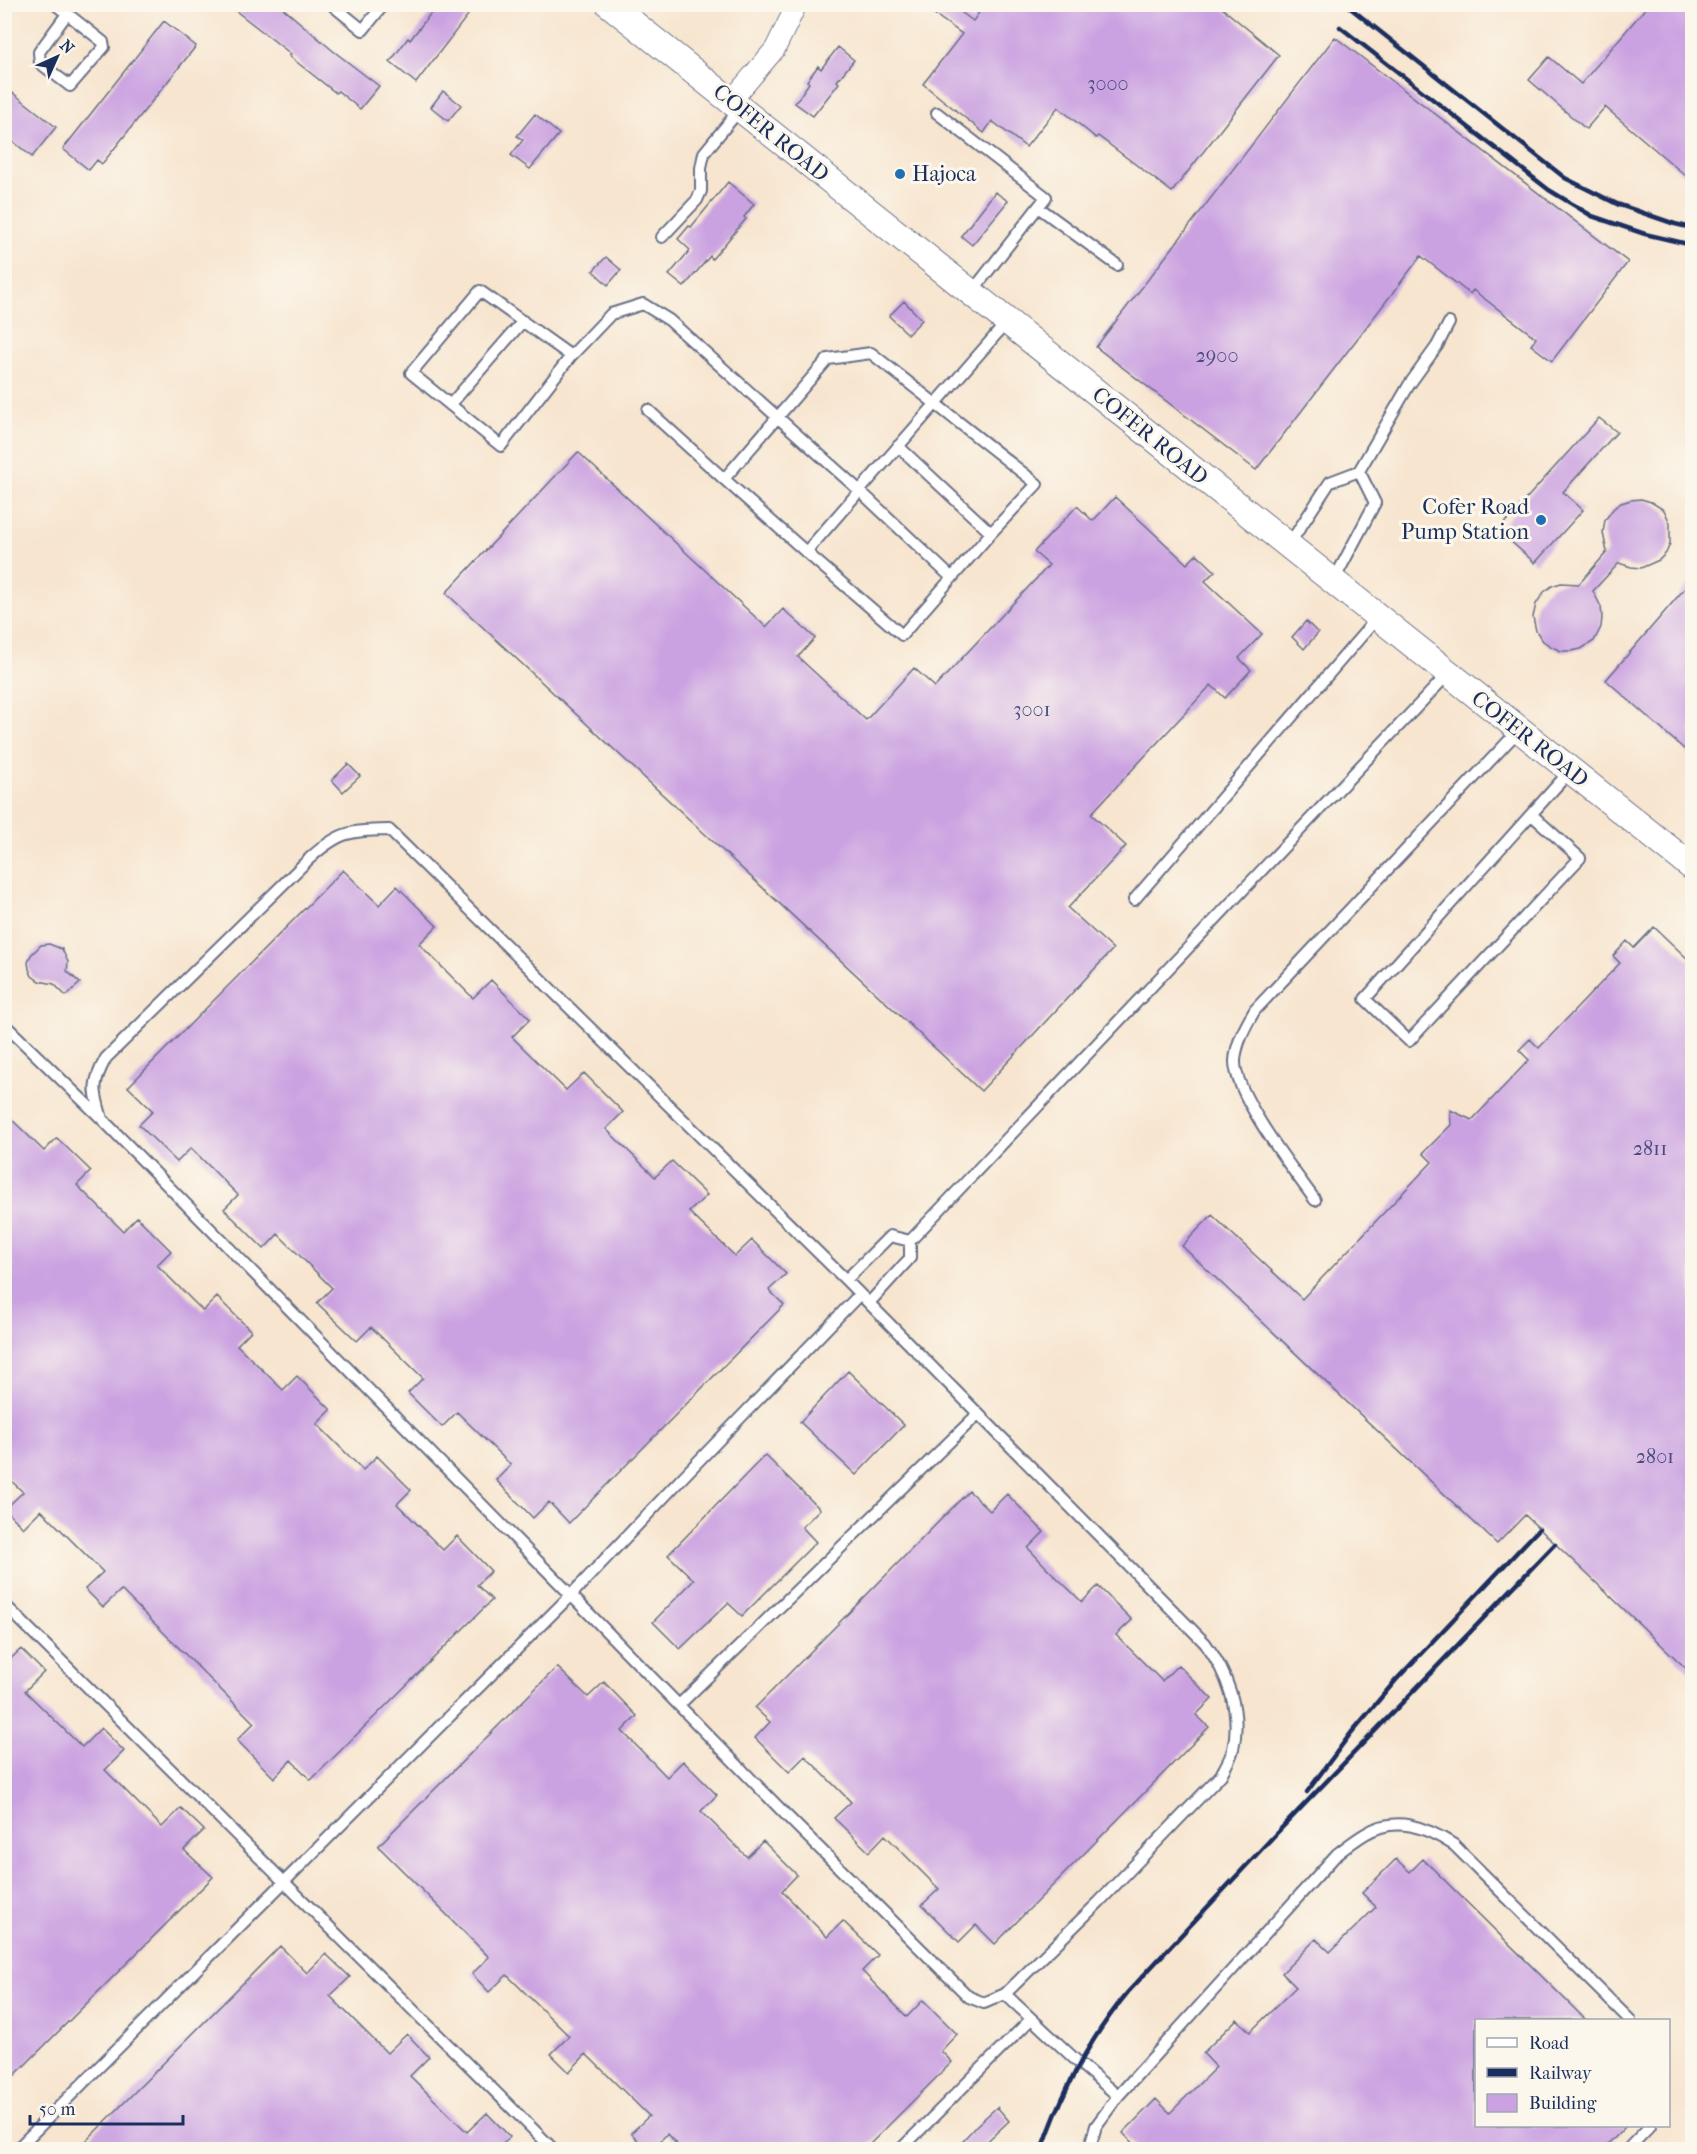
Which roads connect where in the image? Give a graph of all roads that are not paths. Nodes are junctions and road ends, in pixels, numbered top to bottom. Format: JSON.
{"nodes":[{"id":1,"x":55,"y":4,"type":"edge"},
{"id":2,"x":331,"y":4,"type":"edge"},
{"id":3,"x":384,"y":4,"type":"edge"},
{"id":4,"x":609,"y":4,"type":"edge"},
{"id":5,"x":797,"y":4,"type":"edge"},
{"id":6,"x":68,"y":14,"type":"junction"},
{"id":7,"x":736,"y":105,"type":"junction"},
{"id":8,"x":937,"y":113,"type":"dead end"},
{"id":9,"x":1038,"y":207,"type":"junction"},
{"id":10,"x":662,"y":237,"type":"dead end"},
{"id":11,"x":1116,"y":265,"type":"dead end"},
{"id":12,"x":971,"y":293,"type":"junction"},
{"id":13,"x":523,"y":321,"type":"junction"},
{"id":14,"x":1007,"y":322,"type":"junction"},
{"id":15,"x":1449,"y":323,"type":"dead end"},
{"id":16,"x":571,"y":356,"type":"junction"},
{"id":17,"x":935,"y":404,"type":"junction"},
{"id":18,"x":450,"y":405,"type":"junction"},
{"id":19,"x":648,"y":410,"type":"dead end"},
{"id":20,"x":778,"y":417,"type":"junction"},
{"id":21,"x":898,"y":446,"type":"junction"},
{"id":22,"x":1359,"y":471,"type":"junction"},
{"id":23,"x":724,"y":479,"type":"junction"},
{"id":24,"x":860,"y":490,"type":"junction"},
{"id":25,"x":991,"y":533,"type":"junction"},
{"id":26,"x":1288,"y":547,"type":"junction"},
{"id":27,"x":806,"y":552,"type":"junction"},
{"id":28,"x":952,"y":578,"type":"junction"},
{"id":29,"x":1333,"y":582,"type":"junction"},
{"id":30,"x":1377,"y":618,"type":"junction"},
{"id":31,"x":1448,"y":674,"type":"junction"},
{"id":32,"x":1519,"y":730,"type":"junction"},
{"id":33,"x":1571,"y":771,"type":"junction"},
{"id":34,"x":1532,"y":815,"type":"junction"},
{"id":35,"x":1692,"y":867,"type":"edge"},
{"id":36,"x":1134,"y":900,"type":"dead end"},
{"id":37,"x":4,"y":1024,"type":"edge"},
{"id":38,"x":102,"y":1119,"type":"junction"},
{"id":39,"x":1315,"y":1200,"type":"dead end"},
{"id":40,"x":910,"y":1241,"type":"junction"},
{"id":41,"x":846,"y":1280,"type":"junction"},
{"id":42,"x":860,"y":1294,"type":"junction"},
{"id":43,"x":869,"y":1304,"type":"junction"},
{"id":44,"x":978,"y":1414,"type":"junction"},
{"id":45,"x":571,"y":1595,"type":"junction"},
{"id":46,"x":4,"y":1604,"type":"edge"},
{"id":47,"x":679,"y":1705,"type":"junction"},
{"id":48,"x":284,"y":1882,"type":"junction"},
{"id":49,"x":1005,"y":1994,"type":"junction"},
{"id":50,"x":1031,"y":2019,"type":"junction"},
{"id":51,"x":1629,"y":2019,"type":"edge"},
{"id":52,"x":1119,"y":2096,"type":"junction"},
{"id":53,"x":1649,"y":2127,"type":"edge"},
{"id":54,"x":16,"y":2150,"type":"edge"},
{"id":55,"x":554,"y":2150,"type":"edge"},
{"id":56,"x":900,"y":2150,"type":"edge"},
{"id":57,"x":1089,"y":2150,"type":"edge"},
{"id":58,"x":1627,"y":2150,"type":"edge"}],
"edges":[{"from":1,"to":6,"type":"lane"},
{"from":2,"to":3,"type":"lane"},
{"from":4,"to":7,"type":"street","name":"COFER ROAD"},
{"from":5,"to":7,"type":"street"},
{"from":6,"to":6,"type":"lane"},
{"from":7,"to":10,"type":"lane"},
{"from":7,"to":12,"type":"street","name":"COFER ROAD"},
{"from":8,"to":9,"type":"lane"},
{"from":9,"to":11,"type":"lane"},
{"from":9,"to":12,"type":"lane"},
{"from":12,"to":14,"type":"street","name":"COFER ROAD"},
{"from":13,"to":16,"type":"lane"},
{"from":13,"to":18,"type":"lane"},
{"from":13,"to":18,"type":"lane"},
{"from":14,"to":17,"type":"lane"},
{"from":14,"to":26,"type":"street","name":"COFER ROAD"},
{"from":15,"to":22,"type":"lane"},
{"from":16,"to":18,"type":"lane"},
{"from":16,"to":20,"type":"lane"},
{"from":17,"to":20,"type":"lane"},
{"from":17,"to":21,"type":"lane"},
{"from":17,"to":25,"type":"lane"},
{"from":19,"to":23,"type":"lane"},
{"from":20,"to":23,"type":"lane"},
{"from":20,"to":24,"type":"lane"},
{"from":21,"to":24,"type":"lane"},
{"from":21,"to":25,"type":"lane"},
{"from":22,"to":26,"type":"lane"},
{"from":22,"to":29,"type":"lane"},
{"from":23,"to":27,"type":"lane"},
{"from":24,"to":27,"type":"lane"},
{"from":24,"to":28,"type":"lane"},
{"from":25,"to":28,"type":"lane"},
{"from":26,"to":29,"type":"street","name":"COFER ROAD"},
{"from":27,"to":28,"type":"lane"},
{"from":29,"to":30,"type":"street","name":"COFER ROAD"},
{"from":30,"to":31,"type":"street","name":"COFER ROAD"},
{"from":30,"to":36,"type":"lane"},
{"from":31,"to":32,"type":"street","name":"COFER ROAD"},
{"from":31,"to":40,"type":"lane"},
{"from":32,"to":33,"type":"street","name":"COFER ROAD"},
{"from":32,"to":39,"type":"lane"},
{"from":33,"to":34,"type":"lane"},
{"from":33,"to":35,"type":"street","name":"COFER ROAD"},
{"from":34,"to":34,"type":"lane"},
{"from":37,"to":38,"type":"lane"},
{"from":38,"to":41,"type":"lane"},
{"from":38,"to":45,"type":"lane"},
{"from":40,"to":41,"type":"lane"},
{"from":40,"to":43,"type":"lane"},
{"from":41,"to":42,"type":"lane"},
{"from":42,"to":43,"type":"lane"},
{"from":42,"to":45,"type":"lane"},
{"from":43,"to":44,"type":"lane"},
{"from":44,"to":47,"type":"lane"},
{"from":44,"to":49,"type":"lane"},
{"from":45,"to":47,"type":"lane"},
{"from":45,"to":48,"type":"lane"},
{"from":46,"to":48,"type":"lane"},
{"from":47,"to":49,"type":"lane"},
{"from":48,"to":54,"type":"lane"},
{"from":48,"to":55,"type":"lane"},
{"from":49,"to":50,"type":"lane"},
{"from":50,"to":52,"type":"lane"},
{"from":50,"to":56,"type":"lane"},
{"from":51,"to":52,"type":"lane"},
{"from":52,"to":57,"type":"lane"},
{"from":53,"to":58,"type":"lane"}]}
